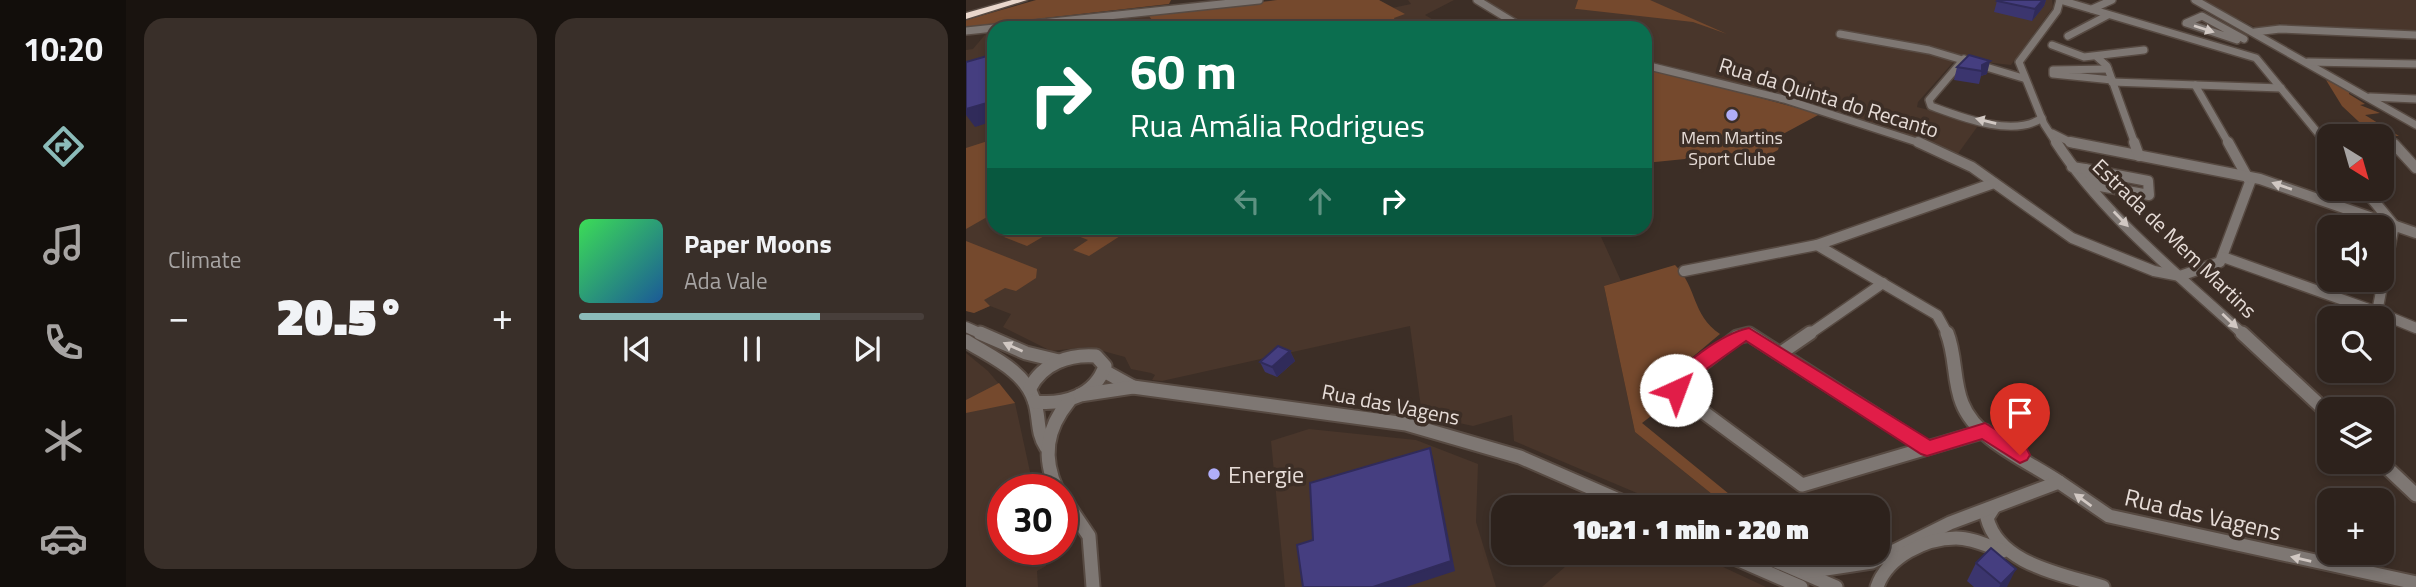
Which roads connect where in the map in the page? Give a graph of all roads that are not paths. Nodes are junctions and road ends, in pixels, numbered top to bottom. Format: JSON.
{"nodes":[{"id":1,"x":1005,"y":0,"type":"edge"},
{"id":2,"x":1022,"y":0,"type":"edge"},
{"id":3,"x":1230,"y":0,"type":"edge"},
{"id":4,"x":1259,"y":0,"type":"edge"},
{"id":5,"x":1477,"y":0,"type":"edge"},
{"id":6,"x":2060,"y":0,"type":"edge"},
{"id":7,"x":2112,"y":0,"type":"edge"},
{"id":8,"x":2195,"y":0,"type":"edge"},
{"id":9,"x":2092,"y":9,"type":"junction"},
{"id":10,"x":966,"y":13,"type":"edge"},
{"id":11,"x":2108,"y":15,"type":"junction"},
{"id":12,"x":1045,"y":21,"type":"edge"},
{"id":13,"x":1054,"y":21,"type":"edge"},
{"id":14,"x":1512,"y":21,"type":"edge"},
{"id":15,"x":987,"y":28,"type":"edge"},
{"id":16,"x":987,"y":28,"type":"edge"},
{"id":17,"x":966,"y":30,"type":"edge"},
{"id":18,"x":2255,"y":32,"type":"junction"},
{"id":19,"x":1840,"y":34,"type":"dead end"},
{"id":20,"x":2416,"y":35,"type":"edge"},
{"id":21,"x":2068,"y":36,"type":"dead end"},
{"id":22,"x":2265,"y":37,"type":"junction"},
{"id":23,"x":2240,"y":39,"type":"junction"},
{"id":24,"x":2052,"y":46,"type":"dead end"},
{"id":25,"x":2213,"y":48,"type":"junction"},
{"id":26,"x":2144,"y":50,"type":"dead end"},
{"id":27,"x":2097,"y":57,"type":"junction"},
{"id":28,"x":1964,"y":59,"type":"junction"},
{"id":29,"x":2308,"y":62,"type":"junction"},
{"id":30,"x":2416,"y":64,"type":"edge"},
{"id":31,"x":1652,"y":67,"type":"edge"},
{"id":32,"x":1993,"y":68,"type":"junction"},
{"id":33,"x":2020,"y":68,"type":"junction"},
{"id":34,"x":2107,"y":68,"type":"junction"},
{"id":35,"x":2023,"y":78,"type":"junction"},
{"id":36,"x":2112,"y":81,"type":"junction"},
{"id":37,"x":2195,"y":85,"type":"junction"},
{"id":38,"x":2281,"y":88,"type":"junction"},
{"id":39,"x":2367,"y":97,"type":"junction"},
{"id":40,"x":2416,"y":99,"type":"edge"},
{"id":41,"x":2042,"y":118,"type":"junction"},
{"id":42,"x":2416,"y":125,"type":"edge"},
{"id":43,"x":2048,"y":129,"type":"junction"},
{"id":44,"x":2317,"y":132,"type":"edge"},
{"id":45,"x":2073,"y":144,"type":"junction"},
{"id":46,"x":2394,"y":144,"type":"dead end"},
{"id":47,"x":2060,"y":151,"type":"junction"},
{"id":48,"x":2139,"y":156,"type":"junction"},
{"id":49,"x":2072,"y":167,"type":"junction"},
{"id":50,"x":2416,"y":168,"type":"edge"},
{"id":51,"x":2085,"y":169,"type":"junction"},
{"id":52,"x":2247,"y":176,"type":"junction"},
{"id":53,"x":1994,"y":183,"type":"junction"},
{"id":54,"x":2374,"y":201,"type":"edge"},
{"id":55,"x":2364,"y":215,"type":"edge"},
{"id":56,"x":2386,"y":215,"type":"edge"},
{"id":57,"x":2394,"y":225,"type":"joint"},
{"id":58,"x":2416,"y":225,"type":"edge"},
{"id":59,"x":2416,"y":233,"type":"edge"},
{"id":60,"x":1817,"y":245,"type":"junction"},
{"id":61,"x":2147,"y":245,"type":"junction"},
{"id":62,"x":2115,"y":257,"type":"junction"},
{"id":63,"x":2222,"y":257,"type":"junction"},
{"id":64,"x":1684,"y":271,"type":"dead end"},
{"id":65,"x":2180,"y":276,"type":"junction"},
{"id":66,"x":1883,"y":283,"type":"junction"},
{"id":67,"x":2360,"y":306,"type":"edge"},
{"id":68,"x":2394,"y":319,"type":"edge"},
{"id":69,"x":967,"y":327,"type":"edge"},
{"id":70,"x":2416,"y":328,"type":"edge"},
{"id":71,"x":966,"y":341,"type":"edge"},
{"id":72,"x":1781,"y":353,"type":"junction"},
{"id":73,"x":1059,"y":361,"type":"junction"},
{"id":74,"x":1104,"y":371,"type":"junction"},
{"id":75,"x":1133,"y":387,"type":"junction"},
{"id":76,"x":1030,"y":388,"type":"junction"},
{"id":77,"x":1075,"y":397,"type":"junction"},
{"id":78,"x":1035,"y":402,"type":"junction"},
{"id":79,"x":2317,"y":403,"type":"edge"},
{"id":80,"x":1985,"y":431,"type":"junction"},
{"id":81,"x":1046,"y":447,"type":"junction"},
{"id":82,"x":1927,"y":449,"type":"junction"},
{"id":83,"x":1053,"y":474,"type":"edge"},
{"id":84,"x":2394,"y":474,"type":"edge"},
{"id":85,"x":2059,"y":482,"type":"junction"},
{"id":86,"x":1606,"y":495,"type":"edge"},
{"id":87,"x":2416,"y":495,"type":"edge"},
{"id":88,"x":1999,"y":504,"type":"junction"},
{"id":89,"x":1078,"y":519,"type":"edge"},
{"id":90,"x":2015,"y":556,"type":"junction"},
{"id":91,"x":1756,"y":565,"type":"edge"},
{"id":92,"x":1775,"y":565,"type":"edge"},
{"id":93,"x":1798,"y":580,"type":"edge"},
{"id":94,"x":2416,"y":583,"type":"edge"},
{"id":95,"x":1093,"y":587,"type":"edge"},
{"id":96,"x":1836,"y":587,"type":"edge"},
{"id":97,"x":1877,"y":587,"type":"edge"},
{"id":98,"x":2103,"y":587,"type":"edge"}],
"edges":[{"from":1,"to":10,"type":"highway"},
{"from":2,"to":10,"type":"highway"},
{"from":3,"to":12,"type":"street"},
{"from":4,"to":13,"type":"street"},
{"from":5,"to":14,"type":"street"},
{"from":6,"to":9,"type":"street"},
{"from":6,"to":33,"type":"street"},
{"from":7,"to":9,"type":"street"},
{"from":8,"to":18,"type":"street"},
{"from":9,"to":11,"type":"street"},
{"from":11,"to":21,"type":"street"},
{"from":11,"to":25,"type":"street"},
{"from":15,"to":17,"type":"street"},
{"from":16,"to":17,"type":"street"},
{"from":18,"to":20,"type":"street"},
{"from":18,"to":22,"type":"street"},
{"from":19,"to":28,"type":"street"},
{"from":22,"to":23,"type":"street"},
{"from":22,"to":29,"type":"street"},
{"from":23,"to":23,"type":"street","one_way":true},
{"from":23,"to":25,"type":"street"},
{"from":24,"to":27,"type":"street"},
{"from":25,"to":38,"type":"street"},
{"from":26,"to":27,"type":"street"},
{"from":27,"to":34,"type":"street"},
{"from":28,"to":32,"type":"street"},
{"from":41,"to":28,"type":"street","one_way":true},
{"from":29,"to":30,"type":"street"},
{"from":29,"to":39,"type":"street"},
{"from":31,"to":53,"type":"street","name":"Rua da Quinta do Recanto"},
{"from":32,"to":33,"type":"street"},
{"from":32,"to":35,"type":"street"},
{"from":33,"to":35,"type":"street","name":"Estrada de Mem Martins"},
{"from":34,"to":36,"type":"street"},
{"from":34,"to":36,"type":"street"},
{"from":35,"to":41,"type":"street","name":"Estrada de Mem Martins"},
{"from":36,"to":37,"type":"street"},
{"from":36,"to":48,"type":"street"},
{"from":37,"to":38,"type":"street"},
{"from":37,"to":52,"type":"street"},
{"from":38,"to":44,"type":"street"},
{"from":39,"to":40,"type":"street"},
{"from":39,"to":42,"type":"street"},
{"from":41,"to":43,"type":"street","name":"Estrada de Mem Martins"},
{"from":43,"to":45,"type":"street"},
{"from":43,"to":47,"type":"street","name":"Estrada de Mem Martins"},
{"from":45,"to":47,"type":"street"},
{"from":45,"to":48,"type":"street"},
{"from":46,"to":50,"type":"street"},
{"from":47,"to":49,"type":"street","name":"Estrada de Mem Martins"},
{"from":48,"to":52,"type":"street"},
{"from":49,"to":51,"type":"street"},
{"from":49,"to":61,"type":"street","name":"Estrada de Mem Martins","one_way":true},
{"from":51,"to":51,"type":"street"},
{"from":55,"to":52,"type":"street","one_way":true},
{"from":52,"to":63,"type":"street"},
{"from":53,"to":60,"type":"street"},
{"from":53,"to":62,"type":"street","name":"Rua da Quinta do Recanto"},
{"from":54,"to":56,"type":"street"},
{"from":57,"to":58,"type":"street"},
{"from":57,"to":59,"type":"street"},
{"from":60,"to":64,"type":"street"},
{"from":60,"to":66,"type":"street","name":"Rua das Vagens"},
{"from":61,"to":62,"type":"street"},
{"from":61,"to":65,"type":"street","name":"Estrada de Mem Martins"},
{"from":62,"to":65,"type":"street","name":"Rua da Quinta do Recanto"},
{"from":63,"to":65,"type":"street"},
{"from":63,"to":67,"type":"street"},
{"from":65,"to":79,"type":"street","name":"Estrada de Mem Martins","one_way":true},
{"from":66,"to":72,"type":"street"},
{"from":66,"to":80,"type":"street","name":"Rua das Vagens"},
{"from":68,"to":70,"type":"street"},
{"from":73,"to":69,"type":"street","one_way":true},
{"from":71,"to":76,"type":"street"},
{"from":72,"to":82,"type":"street"},
{"from":72,"to":82,"type":"street"},
{"from":73,"to":74,"type":"street","name":"Rua das Vagens"},
{"from":73,"to":76,"type":"street"},
{"from":74,"to":75,"type":"street","name":"Rua das Vagens"},
{"from":74,"to":77,"type":"street"},
{"from":75,"to":77,"type":"street","name":"Rua das Vagens"},
{"from":75,"to":86,"type":"street","name":"Rua das Vagens"},
{"from":76,"to":78,"type":"street"},
{"from":77,"to":78,"type":"street","name":"Rua das Vagens"},
{"from":77,"to":81,"type":"street"},
{"from":78,"to":81,"type":"street"},
{"from":80,"to":82,"type":"street"},
{"from":80,"to":85,"type":"street","name":"Rua das Vagens"},
{"from":81,"to":83,"type":"street"},
{"from":84,"to":87,"type":"street"},
{"from":85,"to":88,"type":"street"},
{"from":94,"to":85,"type":"street","name":"Rua das Vagens","one_way":true},
{"from":88,"to":90,"type":"street"},
{"from":88,"to":93,"type":"street"},
{"from":89,"to":95,"type":"street"},
{"from":90,"to":97,"type":"street"},
{"from":90,"to":98,"type":"street"},
{"from":91,"to":93,"type":"street"},
{"from":92,"to":93,"type":"street"},
{"from":93,"to":96,"type":"street"}]}
